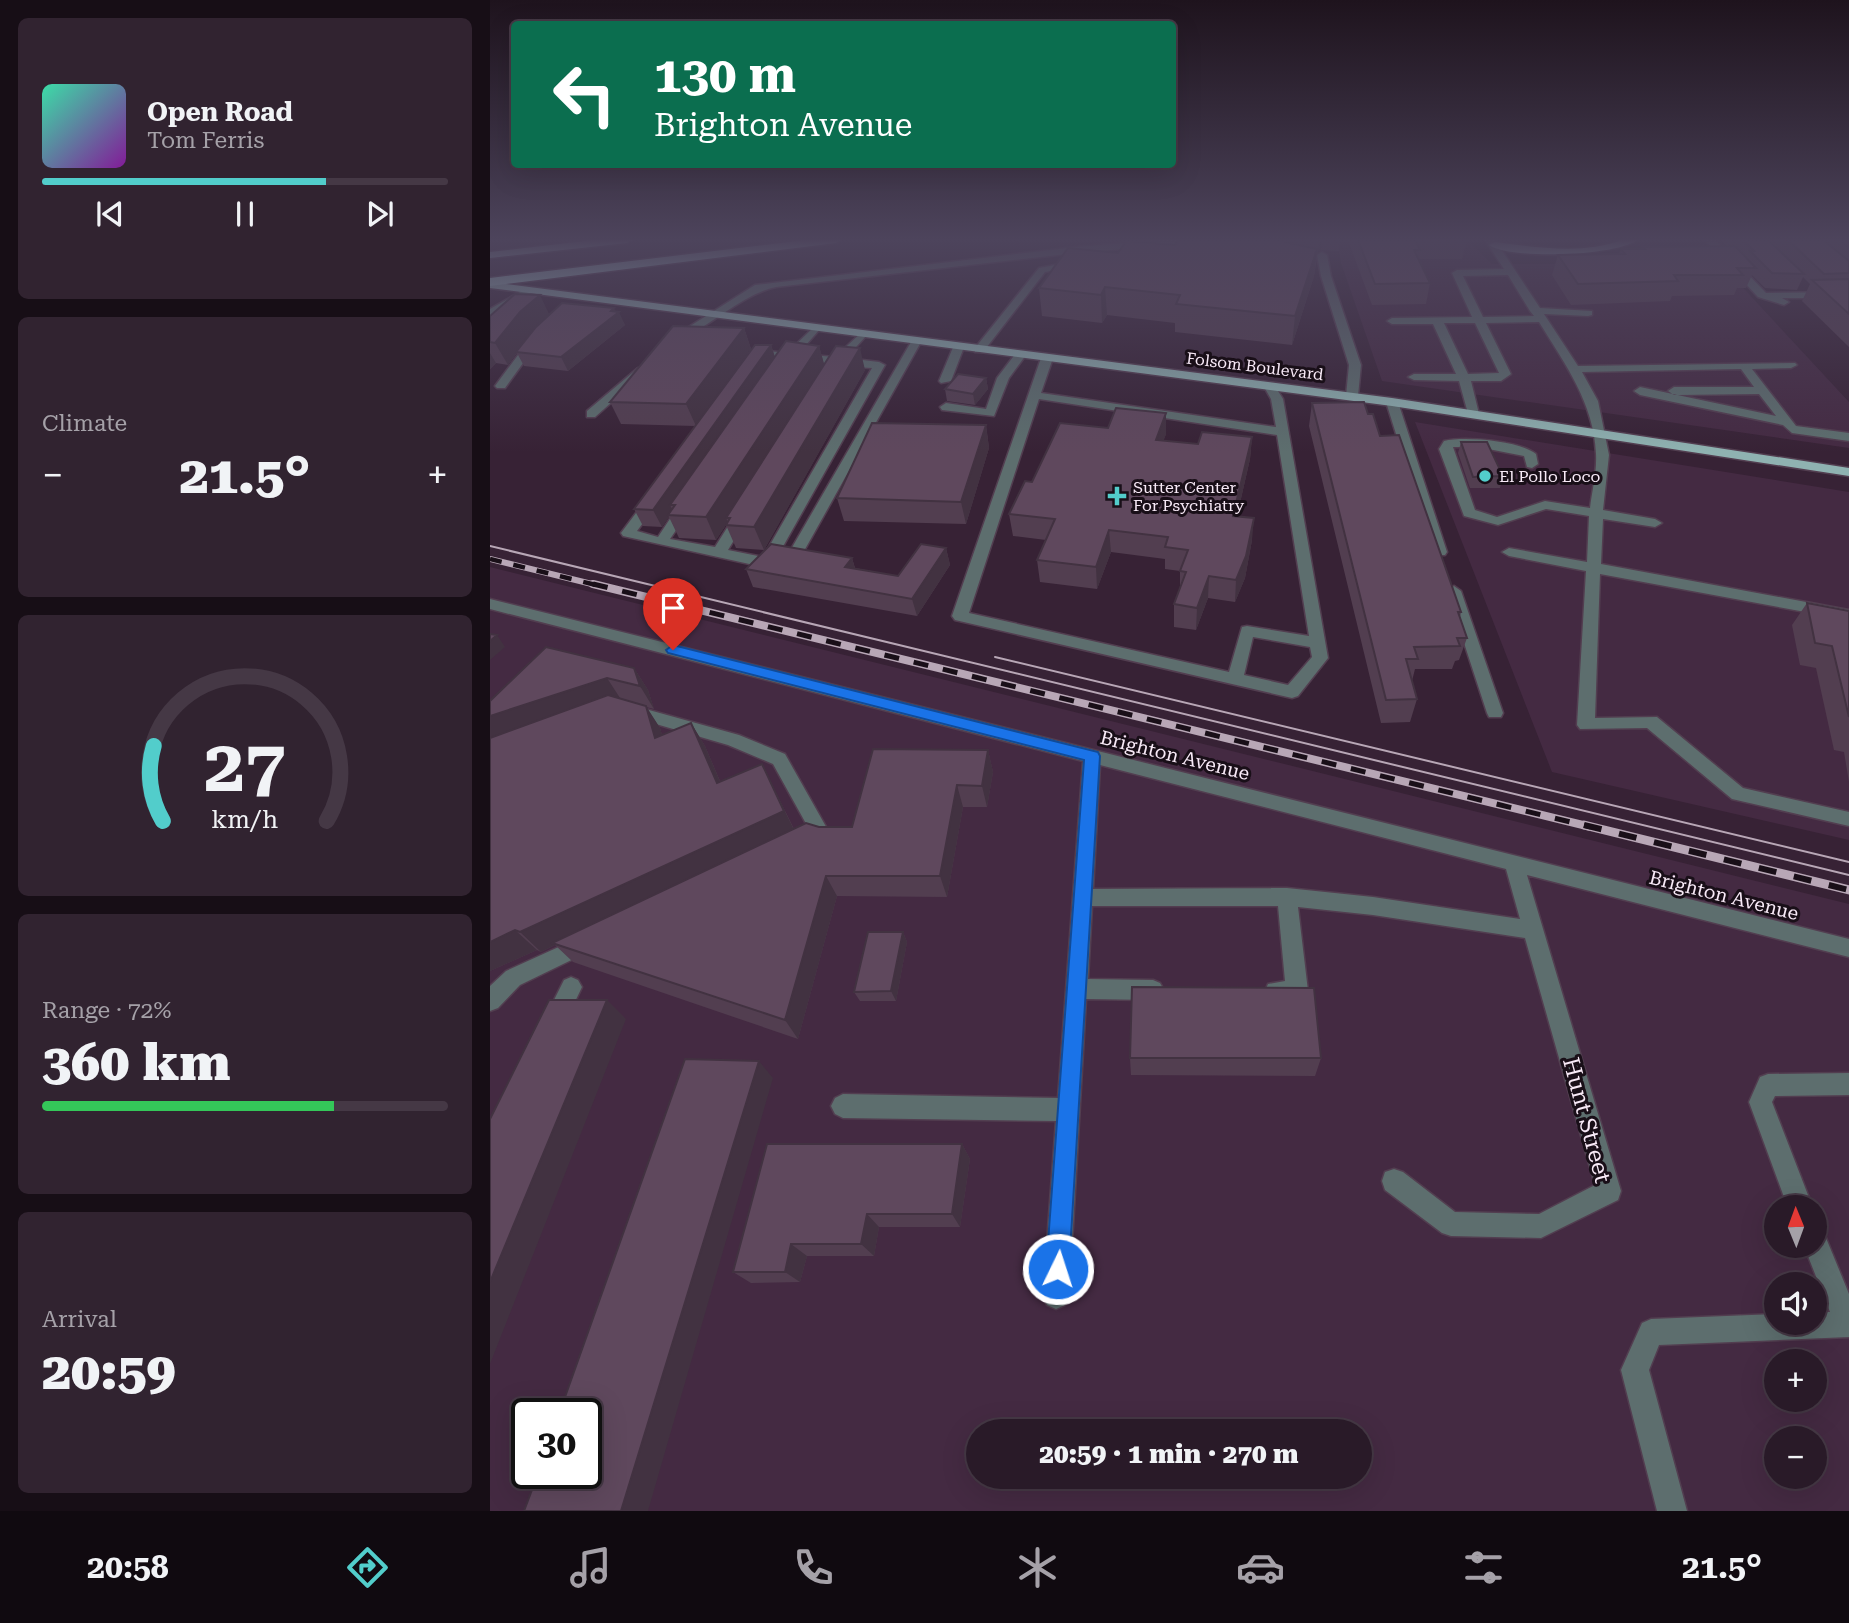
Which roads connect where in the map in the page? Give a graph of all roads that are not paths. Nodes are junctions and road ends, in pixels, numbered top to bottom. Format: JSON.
{"nodes":[{"id":1,"x":661,"y":311,"type":"edge"},
{"id":2,"x":724,"y":311,"type":"edge"},
{"id":3,"x":1010,"y":311,"type":"edge"},
{"id":4,"x":1334,"y":311,"type":"edge"},
{"id":5,"x":1475,"y":311,"type":"edge"},
{"id":6,"x":1535,"y":311,"type":"edge"},
{"id":7,"x":1588,"y":313,"type":"dead end"},
{"id":8,"x":1538,"y":315,"type":"junction"},
{"id":9,"x":716,"y":316,"type":"junction"},
{"id":10,"x":1437,"y":320,"type":"junction"},
{"id":11,"x":1479,"y":320,"type":"junction"},
{"id":12,"x":1392,"y":321,"type":"dead end"},
{"id":13,"x":544,"y":329,"type":"edge"},
{"id":14,"x":815,"y":329,"type":"junction"},
{"id":15,"x":681,"y":335,"type":"junction"},
{"id":16,"x":862,"y":335,"type":"junction"},
{"id":17,"x":708,"y":338,"type":"edge"},
{"id":18,"x":916,"y":342,"type":"junction"},
{"id":19,"x":671,"y":344,"type":"edge"},
{"id":20,"x":958,"y":347,"type":"junction"},
{"id":21,"x":979,"y":350,"type":"junction"},
{"id":22,"x":1020,"y":355,"type":"junction"},
{"id":23,"x":789,"y":356,"type":"junction"},
{"id":24,"x":1047,"y":358,"type":"junction"},
{"id":25,"x":651,"y":362,"type":"edge"},
{"id":26,"x":1791,"y":365,"type":"dead end"},
{"id":27,"x":835,"y":366,"type":"junction"},
{"id":28,"x":1744,"y":366,"type":"junction"},
{"id":29,"x":748,"y":368,"type":"edge"},
{"id":30,"x":1576,"y":369,"type":"junction"},
{"id":31,"x":774,"y":377,"type":"edge"},
{"id":32,"x":1414,"y":377,"type":"dead end"},
{"id":33,"x":1464,"y":378,"type":"junction"},
{"id":34,"x":945,"y":382,"type":"dead end"},
{"id":35,"x":1269,"y":385,"type":"junction"},
{"id":36,"x":501,"y":386,"type":"dead end"},
{"id":37,"x":1762,"y":390,"type":"junction"},
{"id":38,"x":1034,"y":396,"type":"junction"},
{"id":39,"x":1352,"y":396,"type":"junction"},
{"id":40,"x":1392,"y":402,"type":"junction"},
{"id":41,"x":946,"y":407,"type":"dead end"},
{"id":42,"x":591,"y":414,"type":"dead end"},
{"id":43,"x":1473,"y":414,"type":"junction"},
{"id":44,"x":1786,"y":422,"type":"junction"},
{"id":45,"x":1282,"y":432,"type":"junction"},
{"id":46,"x":1598,"y":432,"type":"junction"},
{"id":47,"x":1849,"y":437,"type":"edge"},
{"id":48,"x":1532,"y":464,"type":"dead end"},
{"id":49,"x":1849,"y":472,"type":"edge"},
{"id":50,"x":661,"y":489,"type":"edge"},
{"id":51,"x":691,"y":498,"type":"edge"},
{"id":52,"x":747,"y":507,"type":"edge"},
{"id":53,"x":1596,"y":514,"type":"junction"},
{"id":54,"x":1655,"y":523,"type":"dead end"},
{"id":55,"x":661,"y":542,"type":"junction"},
{"id":56,"x":797,"y":551,"type":"edge"},
{"id":57,"x":719,"y":552,"type":"junction"},
{"id":58,"x":1509,"y":552,"type":"dead end"},
{"id":59,"x":1593,"y":568,"type":"junction"},
{"id":60,"x":490,"y":604,"type":"edge"},
{"id":61,"x":1849,"y":615,"type":"edge"},
{"id":62,"x":1317,"y":643,"type":"junction"},
{"id":63,"x":1235,"y":679,"type":"junction"},
{"id":64,"x":611,"y":713,"type":"edge"},
{"id":65,"x":1494,"y":713,"type":"dead end"},
{"id":66,"x":1092,"y":756,"type":"junction"},
{"id":67,"x":1849,"y":819,"type":"edge"},
{"id":68,"x":783,"y":849,"type":"edge"},
{"id":69,"x":1514,"y":863,"type":"junction"},
{"id":70,"x":1287,"y":897,"type":"junction"},
{"id":71,"x":1082,"y":898,"type":"junction"},
{"id":72,"x":1534,"y":930,"type":"junction"},
{"id":73,"x":599,"y":937,"type":"edge"},
{"id":74,"x":1849,"y":948,"type":"edge"},
{"id":75,"x":571,"y":987,"type":"dead end"},
{"id":76,"x":1076,"y":989,"type":"junction"},
{"id":77,"x":1175,"y":990,"type":"edge"},
{"id":78,"x":1256,"y":991,"type":"edge"},
{"id":79,"x":490,"y":1001,"type":"edge"},
{"id":80,"x":542,"y":1048,"type":"edge"},
{"id":81,"x":1849,"y":1084,"type":"edge"},
{"id":82,"x":843,"y":1106,"type":"dead end"},
{"id":83,"x":1068,"y":1110,"type":"junction"},
{"id":84,"x":1394,"y":1181,"type":"dead end"},
{"id":85,"x":1796,"y":1195,"type":"edge"},
{"id":86,"x":1822,"y":1258,"type":"edge"},
{"id":87,"x":1056,"y":1296,"type":"dead end"},
{"id":88,"x":1849,"y":1324,"type":"edge"},
{"id":89,"x":1671,"y":1511,"type":"edge"}],
"edges":[{"from":1,"to":9,"type":"main road","name":"Folsom Boulevard"},
{"from":2,"to":9,"type":"street"},
{"from":3,"to":21,"type":"street"},
{"from":4,"to":39,"type":"street"},
{"from":5,"to":11,"type":"street"},
{"from":6,"to":8,"type":"street"},
{"from":7,"to":8,"type":"street"},
{"from":8,"to":11,"type":"street"},
{"from":8,"to":30,"type":"street"},
{"from":9,"to":14,"type":"main road","name":"Folsom Boulevard"},
{"from":9,"to":15,"type":"street"},
{"from":10,"to":11,"type":"street"},
{"from":10,"to":12,"type":"street"},
{"from":10,"to":33,"type":"street"},
{"from":11,"to":33,"type":"street"},
{"from":13,"to":36,"type":"street"},
{"from":14,"to":16,"type":"main road","name":"Folsom Boulevard"},
{"from":14,"to":23,"type":"street"},
{"from":15,"to":17,"type":"street"},
{"from":15,"to":19,"type":"street"},
{"from":16,"to":18,"type":"main road","name":"Folsom Boulevard"},
{"from":16,"to":27,"type":"street"},
{"from":18,"to":20,"type":"main road","name":"Folsom Boulevard"},
{"from":18,"to":56,"type":"street"},
{"from":20,"to":21,"type":"main road","name":"Folsom Boulevard"},
{"from":20,"to":34,"type":"street"},
{"from":21,"to":22,"type":"main road","name":"Folsom Boulevard"},
{"from":22,"to":24,"type":"main road","name":"Folsom Boulevard"},
{"from":22,"to":41,"type":"street"},
{"from":23,"to":27,"type":"street"},
{"from":23,"to":29,"type":"street"},
{"from":23,"to":31,"type":"street"},
{"from":24,"to":35,"type":"main road","name":"Folsom Boulevard"},
{"from":24,"to":38,"type":"street"},
{"from":25,"to":42,"type":"street"},
{"from":26,"to":28,"type":"street"},
{"from":27,"to":57,"type":"street"},
{"from":28,"to":30,"type":"street"},
{"from":28,"to":37,"type":"street"},
{"from":30,"to":46,"type":"street"},
{"from":32,"to":33,"type":"street"},
{"from":33,"to":43,"type":"street"},
{"from":35,"to":39,"type":"main road","name":"Folsom Boulevard"},
{"from":35,"to":45,"type":"street"},
{"from":37,"to":44,"type":"street"},
{"from":37,"to":44,"type":"street"},
{"from":38,"to":45,"type":"street"},
{"from":38,"to":63,"type":"street"},
{"from":39,"to":40,"type":"main road","name":"Folsom Boulevard"},
{"from":40,"to":43,"type":"main road","name":"Folsom Boulevard"},
{"from":40,"to":65,"type":"street"},
{"from":43,"to":46,"type":"main road","name":"Folsom Boulevard"},
{"from":44,"to":47,"type":"street"},
{"from":45,"to":62,"type":"street"},
{"from":46,"to":49,"type":"main road","name":"Folsom Boulevard"},
{"from":46,"to":53,"type":"street"},
{"from":48,"to":53,"type":"street"},
{"from":50,"to":55,"type":"street"},
{"from":51,"to":55,"type":"street"},
{"from":52,"to":57,"type":"street"},
{"from":53,"to":54,"type":"street"},
{"from":53,"to":59,"type":"street"},
{"from":55,"to":57,"type":"street"},
{"from":58,"to":59,"type":"street"},
{"from":59,"to":61,"type":"street"},
{"from":59,"to":67,"type":"street"},
{"from":60,"to":66,"type":"street","name":"Brighton Avenue"},
{"from":62,"to":63,"type":"street"},
{"from":62,"to":63,"type":"street"},
{"from":64,"to":68,"type":"street"},
{"from":66,"to":69,"type":"street","name":"Brighton Avenue"},
{"from":66,"to":71,"type":"street"},
{"from":69,"to":72,"type":"street","name":"Hunt Street"},
{"from":69,"to":74,"type":"street","name":"Brighton Avenue"},
{"from":70,"to":71,"type":"street"},
{"from":70,"to":72,"type":"street"},
{"from":70,"to":78,"type":"street"},
{"from":71,"to":76,"type":"street"},
{"from":72,"to":84,"type":"street","name":"Hunt Street"},
{"from":73,"to":79,"type":"street"},
{"from":75,"to":80,"type":"street"},
{"from":76,"to":77,"type":"street"},
{"from":76,"to":83,"type":"street"},
{"from":81,"to":85,"type":"street"},
{"from":82,"to":83,"type":"street"},
{"from":83,"to":87,"type":"street"},
{"from":86,"to":88,"type":"street"},
{"from":88,"to":89,"type":"street"}]}
